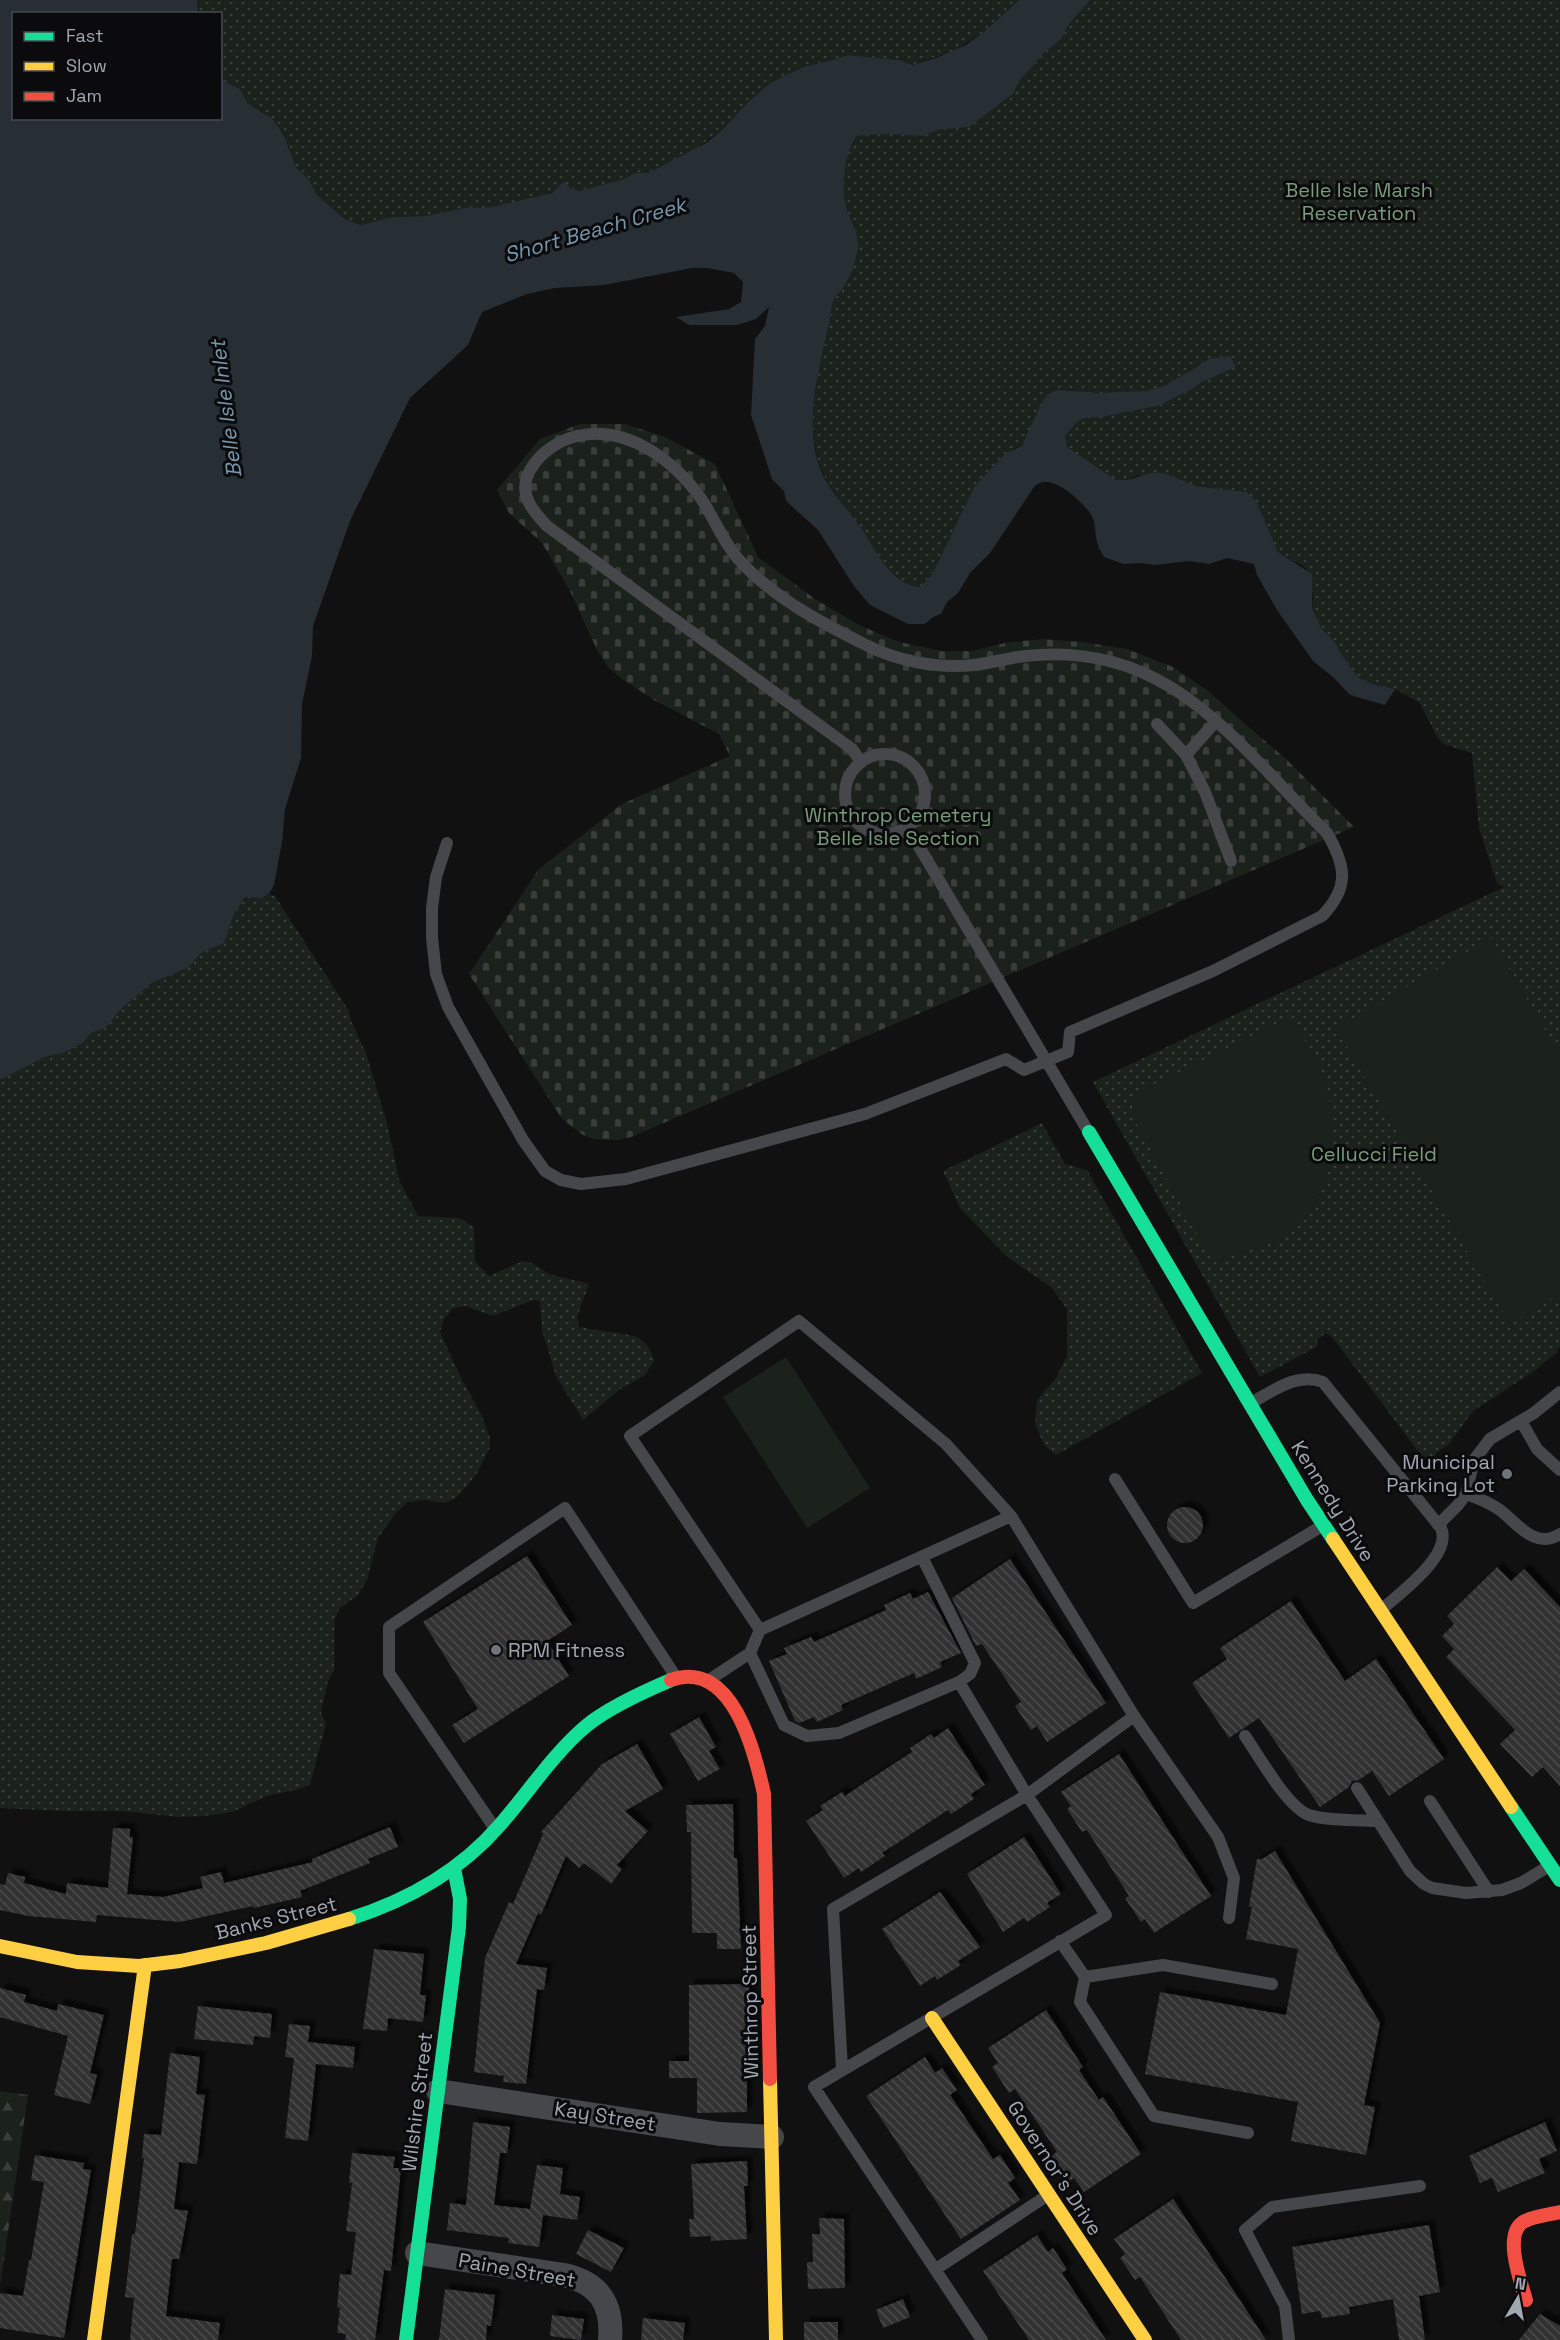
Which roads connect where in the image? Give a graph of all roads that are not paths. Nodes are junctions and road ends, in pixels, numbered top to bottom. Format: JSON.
{"nodes":[{"id":1,"x":1216,"y":721,"type":"junction"},
{"id":2,"x":1157,"y":724,"type":"dead end"},
{"id":3,"x":1186,"y":755,"type":"junction"},
{"id":4,"x":861,"y":762,"type":"junction"},
{"id":5,"x":908,"y":828,"type":"junction"},
{"id":6,"x":447,"y":843,"type":"dead end"},
{"id":7,"x":1231,"y":861,"type":"dead end"},
{"id":8,"x":1046,"y":1061,"type":"junction"},
{"id":9,"x":1089,"y":1132,"type":"joint"},
{"id":10,"x":1560,"y":1392,"type":"edge"},
{"id":11,"x":1250,"y":1404,"type":"junction"},
{"id":12,"x":1521,"y":1420,"type":"junction"},
{"id":13,"x":1560,"y":1470,"type":"edge"},
{"id":14,"x":1115,"y":1479,"type":"dead end"},
{"id":15,"x":1466,"y":1494,"type":"junction"},
{"id":16,"x":1011,"y":1516,"type":"junction"},
{"id":17,"x":1438,"y":1524,"type":"junction"},
{"id":18,"x":1323,"y":1526,"type":"junction"},
{"id":19,"x":1560,"y":1534,"type":"edge"},
{"id":20,"x":922,"y":1557,"type":"junction"},
{"id":21,"x":1380,"y":1611,"type":"junction"},
{"id":22,"x":760,"y":1630,"type":"junction"},
{"id":23,"x":750,"y":1653,"type":"junction"},
{"id":24,"x":676,"y":1678,"type":"junction"},
{"id":25,"x":709,"y":1680,"type":"junction"},
{"id":26,"x":959,"y":1682,"type":"junction"},
{"id":27,"x":1134,"y":1716,"type":"junction"},
{"id":28,"x":1245,"y":1736,"type":"dead end"},
{"id":29,"x":1357,"y":1788,"type":"dead end"},
{"id":30,"x":1027,"y":1795,"type":"junction"},
{"id":31,"x":1430,"y":1801,"type":"dead end"},
{"id":32,"x":1378,"y":1821,"type":"junction"},
{"id":33,"x":496,"y":1830,"type":"junction"},
{"id":34,"x":1550,"y":1866,"type":"junction"},
{"id":35,"x":454,"y":1868,"type":"junction"},
{"id":36,"x":1560,"y":1880,"type":"edge"},
{"id":37,"x":1489,"y":1892,"type":"junction"},
{"id":38,"x":1229,"y":1918,"type":"dead end"},
{"id":39,"x":1060,"y":1941,"type":"junction"},
{"id":40,"x":0,"y":1946,"type":"edge"},
{"id":41,"x":145,"y":1965,"type":"junction"},
{"id":42,"x":1085,"y":1977,"type":"junction"},
{"id":43,"x":1272,"y":1984,"type":"dead end"},
{"id":44,"x":932,"y":2018,"type":"junction"},
{"id":45,"x":842,"y":2068,"type":"junction"},
{"id":46,"x":438,"y":2091,"type":"junction"},
{"id":47,"x":1248,"y":2133,"type":"dead end"},
{"id":48,"x":772,"y":2137,"type":"junction"},
{"id":49,"x":1420,"y":2186,"type":"dead end"},
{"id":50,"x":1049,"y":2194,"type":"junction"},
{"id":51,"x":1560,"y":2212,"type":"edge"},
{"id":52,"x":417,"y":2253,"type":"junction"},
{"id":53,"x":936,"y":2270,"type":"junction"},
{"id":54,"x":1526,"y":2300,"type":"dead end"},
{"id":55,"x":94,"y":2340,"type":"edge"},
{"id":56,"x":406,"y":2340,"type":"edge"},
{"id":57,"x":610,"y":2340,"type":"edge"},
{"id":58,"x":776,"y":2340,"type":"edge"},
{"id":59,"x":982,"y":2340,"type":"edge"},
{"id":60,"x":1145,"y":2340,"type":"edge"},
{"id":61,"x":1289,"y":2340,"type":"edge"}],
"edges":[{"from":1,"to":3,"type":"lane"},
{"from":1,"to":4,"type":"lane"},
{"from":1,"to":8,"type":"lane"},
{"from":2,"to":3,"type":"lane"},
{"from":3,"to":7,"type":"lane"},
{"from":4,"to":5,"type":"lane"},
{"from":4,"to":5,"type":"lane"},
{"from":5,"to":8,"type":"lane"},
{"from":6,"to":8,"type":"lane"},
{"from":8,"to":9,"type":"lane"},
{"from":9,"to":11,"type":"street","name":"Kennedy Drive"},
{"from":10,"to":12,"type":"lane"},
{"from":11,"to":17,"type":"lane"},
{"from":11,"to":18,"type":"street","name":"Kennedy Drive"},
{"from":12,"to":13,"type":"lane"},
{"from":12,"to":15,"type":"lane"},
{"from":14,"to":18,"type":"lane"},
{"from":15,"to":17,"type":"lane"},
{"from":15,"to":19,"type":"lane"},
{"from":16,"to":20,"type":"lane"},
{"from":16,"to":22,"type":"lane"},
{"from":16,"to":27,"type":"lane"},
{"from":17,"to":21,"type":"lane"},
{"from":18,"to":21,"type":"street","name":"Kennedy Drive"},
{"from":20,"to":22,"type":"lane"},
{"from":20,"to":26,"type":"lane"},
{"from":21,"to":34,"type":"street","name":"Kennedy Drive"},
{"from":22,"to":23,"type":"lane"},
{"from":23,"to":25,"type":"lane"},
{"from":23,"to":26,"type":"lane"},
{"from":24,"to":25,"type":"street","name":"Banks Street"},
{"from":24,"to":33,"type":"street","name":"Banks Street"},
{"from":24,"to":33,"type":"lane"},
{"from":25,"to":48,"type":"street","name":"Winthrop Street"},
{"from":26,"to":30,"type":"lane"},
{"from":27,"to":30,"type":"lane"},
{"from":27,"to":38,"type":"lane"},
{"from":28,"to":32,"type":"lane"},
{"from":29,"to":32,"type":"lane"},
{"from":30,"to":39,"type":"lane"},
{"from":30,"to":45,"type":"lane"},
{"from":31,"to":37,"type":"lane"},
{"from":32,"to":37,"type":"lane"},
{"from":33,"to":35,"type":"street","name":"Banks Street"},
{"from":34,"to":36,"type":"street","name":"Kennedy Drive"},
{"from":34,"to":37,"type":"lane"},
{"from":35,"to":41,"type":"street","name":"Banks Street"},
{"from":35,"to":46,"type":"street","name":"Wilshire Street"},
{"from":39,"to":42,"type":"lane"},
{"from":39,"to":44,"type":"lane"},
{"from":40,"to":41,"type":"street","name":"Banks Street"},
{"from":41,"to":55,"type":"street"},
{"from":42,"to":43,"type":"lane"},
{"from":42,"to":47,"type":"lane"},
{"from":44,"to":45,"type":"lane"},
{"from":44,"to":50,"type":"street","name":"Governor's Drive"},
{"from":45,"to":53,"type":"lane"},
{"from":46,"to":48,"type":"street","name":"Kay Street"},
{"from":46,"to":52,"type":"street","name":"Wilshire Street"},
{"from":48,"to":58,"type":"street","name":"Winthrop Street"},
{"from":49,"to":61,"type":"lane"},
{"from":50,"to":53,"type":"lane"},
{"from":50,"to":60,"type":"street","name":"Governor's Drive"},
{"from":51,"to":54,"type":"street"},
{"from":52,"to":56,"type":"street","name":"Wilshire Street"},
{"from":52,"to":57,"type":"street","name":"Paine Street"},
{"from":53,"to":59,"type":"lane"}]}
